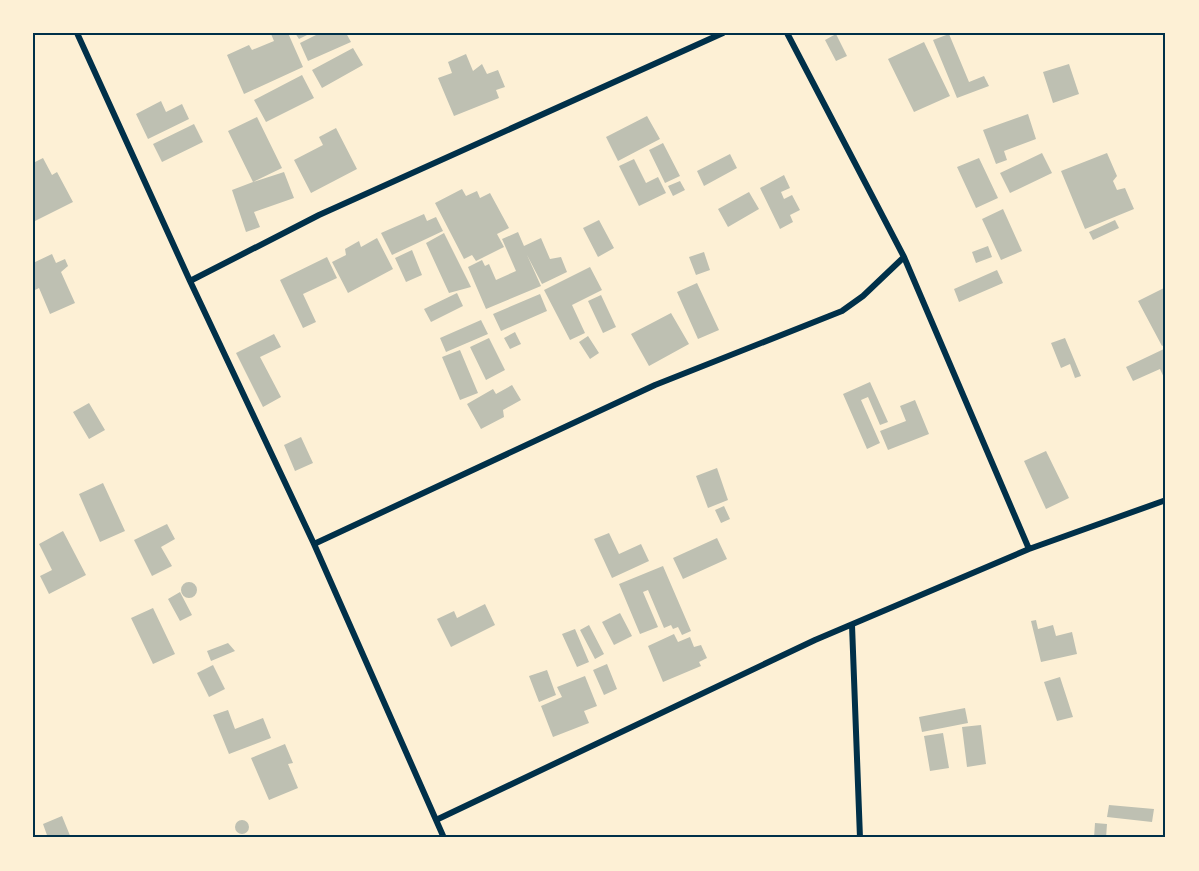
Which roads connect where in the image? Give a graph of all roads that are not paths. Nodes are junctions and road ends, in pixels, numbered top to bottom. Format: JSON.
{"nodes":[{"id":1,"x":77,"y":33,"type":"edge"},
{"id":2,"x":723,"y":33,"type":"edge"},
{"id":3,"x":787,"y":33,"type":"edge"},
{"id":4,"x":904,"y":257,"type":"junction"},
{"id":5,"x":190,"y":281,"type":"junction"},
{"id":6,"x":1166,"y":500,"type":"edge"},
{"id":7,"x":314,"y":544,"type":"junction"},
{"id":8,"x":1029,"y":549,"type":"junction"},
{"id":9,"x":852,"y":625,"type":"junction"},
{"id":10,"x":436,"y":819,"type":"junction"},
{"id":11,"x":444,"y":838,"type":"edge"},
{"id":12,"x":860,"y":838,"type":"edge"}],
"edges":[{"from":1,"to":5,"type":"street"},
{"from":2,"to":5,"type":"street"},
{"from":3,"to":4,"type":"street"},
{"from":4,"to":7,"type":"street"},
{"from":4,"to":8,"type":"street"},
{"from":5,"to":7,"type":"street"},
{"from":6,"to":8,"type":"street"},
{"from":7,"to":10,"type":"street"},
{"from":8,"to":9,"type":"street"},
{"from":9,"to":10,"type":"street"},
{"from":9,"to":12,"type":"street"},
{"from":10,"to":11,"type":"street"}]}
